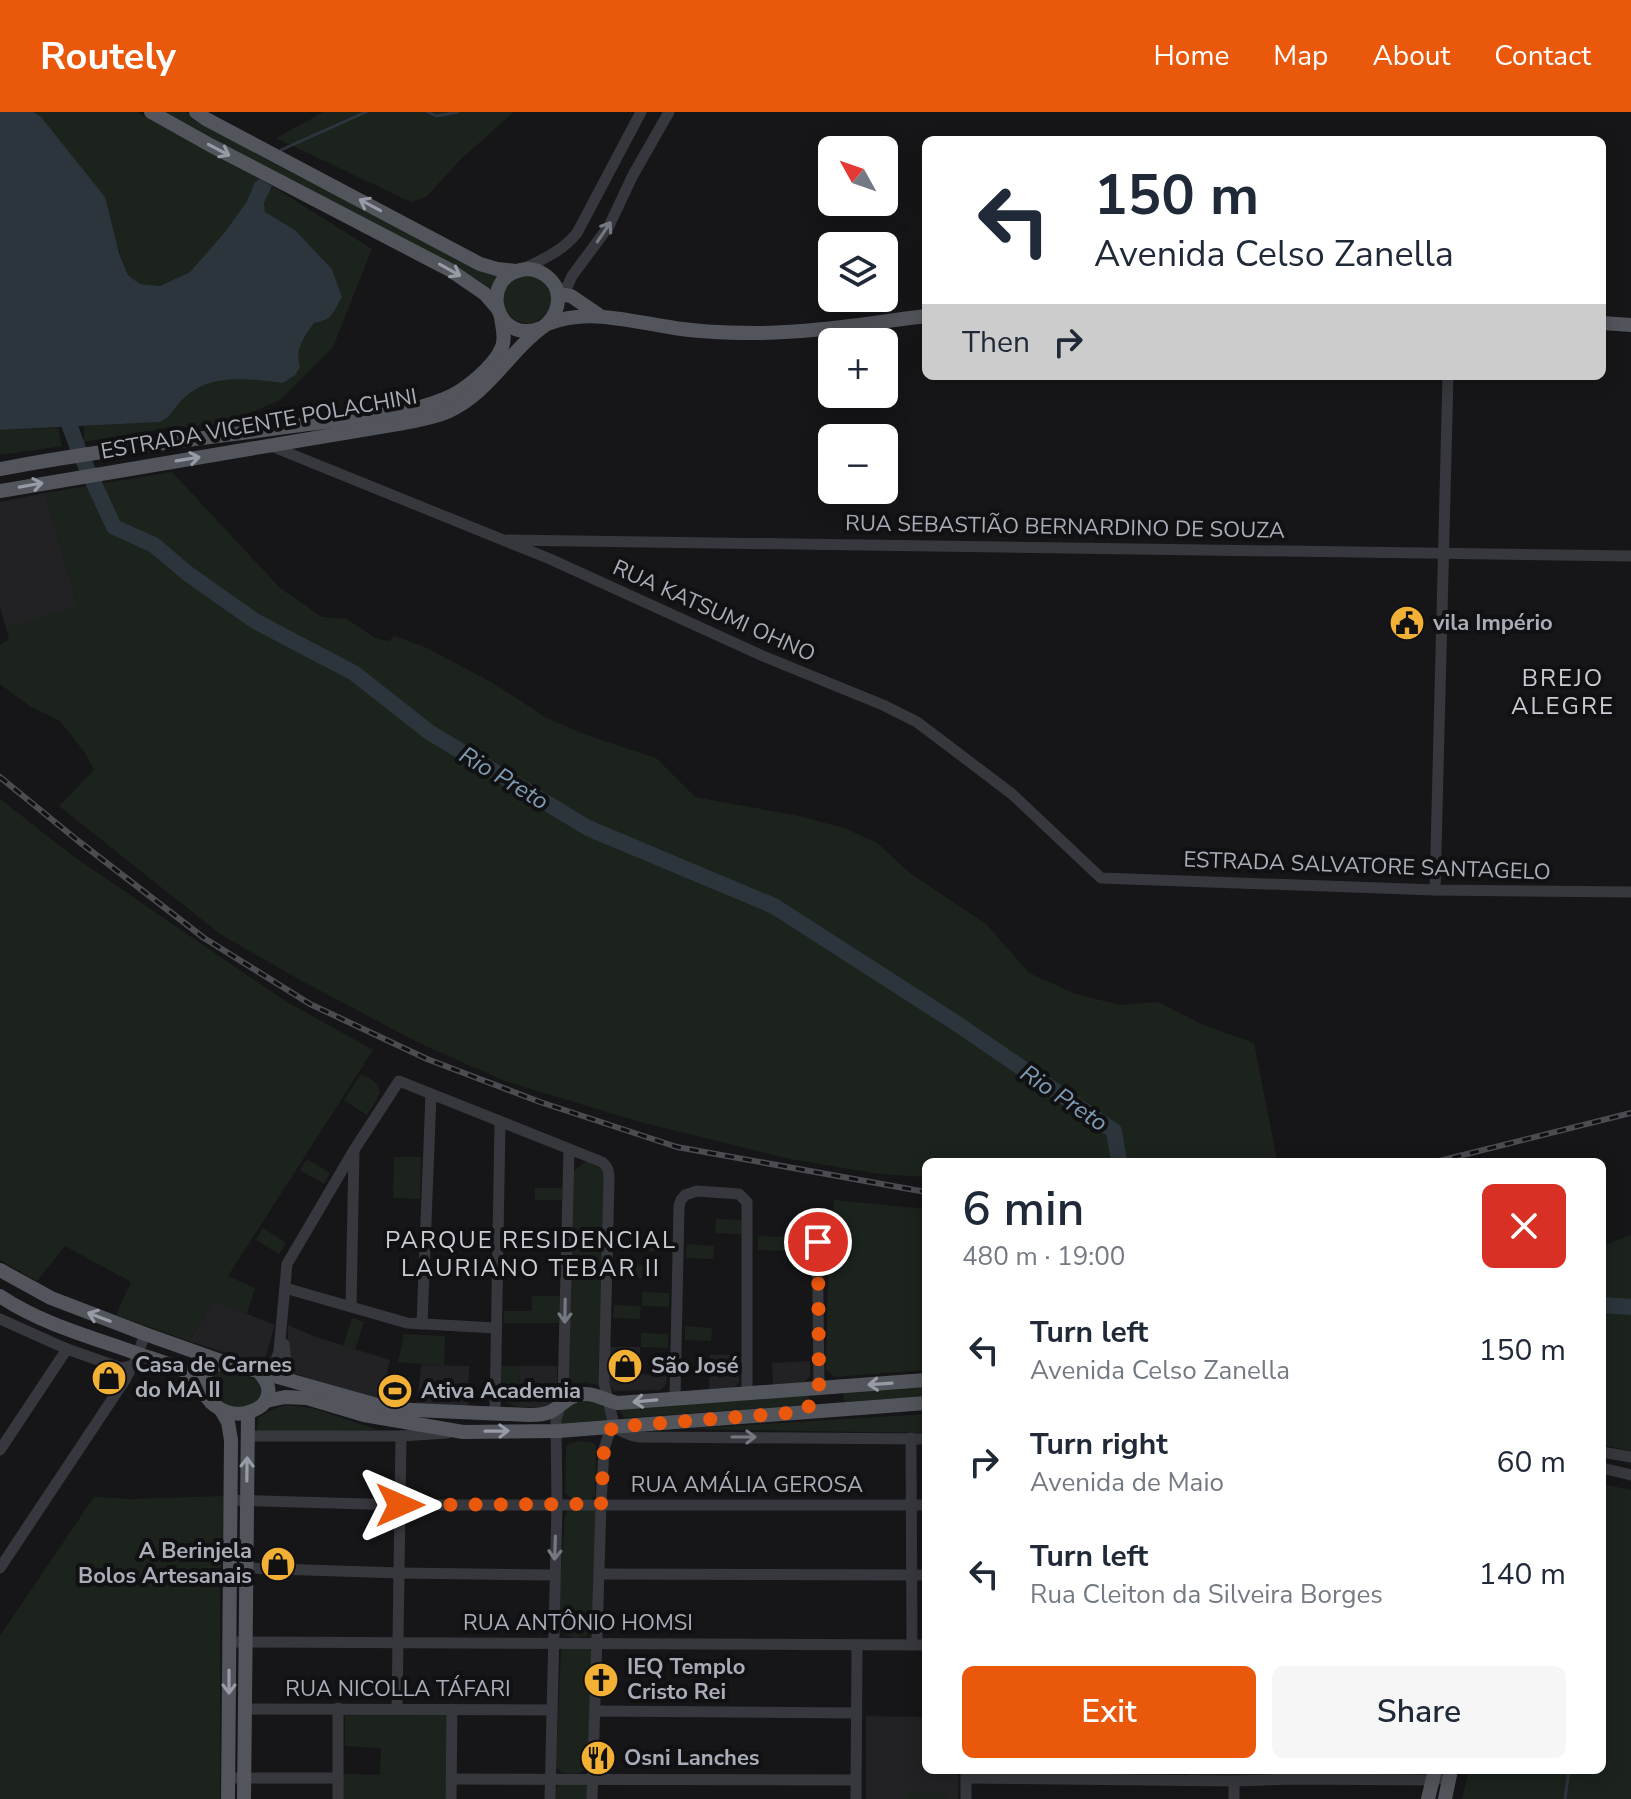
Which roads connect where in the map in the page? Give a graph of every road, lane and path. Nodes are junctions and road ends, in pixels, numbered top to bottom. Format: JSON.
{"nodes":[{"id":1,"x":151,"y":112,"type":"edge"},
{"id":2,"x":196,"y":112,"type":"edge"},
{"id":3,"x":641,"y":112,"type":"edge"},
{"id":4,"x":669,"y":112,"type":"edge"},
{"id":5,"x":520,"y":270,"type":"junction"},
{"id":6,"x":565,"y":292,"type":"junction"},
{"id":7,"x":499,"y":312,"type":"junction"},
{"id":8,"x":599,"y":315,"type":"junction"},
{"id":9,"x":922,"y":317,"type":"edge"},
{"id":10,"x":1606,"y":323,"type":"edge"},
{"id":11,"x":1631,"y":325,"type":"edge"},
{"id":12,"x":544,"y":326,"type":"junction"},
{"id":13,"x":1448,"y":380,"type":"edge"},
{"id":14,"x":271,"y":446,"type":"junction"},
{"id":15,"x":0,"y":469,"type":"edge"},
{"id":16,"x":0,"y":491,"type":"edge"},
{"id":17,"x":498,"y":540,"type":"junction"},
{"id":18,"x":1443,"y":552,"type":"junction"},
{"id":19,"x":1631,"y":556,"type":"edge"},
{"id":20,"x":1101,"y":878,"type":"joint"},
{"id":21,"x":1435,"y":890,"type":"junction"},
{"id":22,"x":1631,"y":892,"type":"edge"},
{"id":23,"x":431,"y":1094,"type":"junction"},
{"id":24,"x":500,"y":1122,"type":"junction"},
{"id":25,"x":569,"y":1149,"type":"junction"},
{"id":26,"x":354,"y":1150,"type":"junction"},
{"id":27,"x":586,"y":1156,"type":"junction"},
{"id":28,"x":569,"y":1173,"type":"junction"},
{"id":29,"x":817,"y":1215,"type":"dead end"},
{"id":30,"x":0,"y":1270,"type":"edge"},
{"id":31,"x":285,"y":1288,"type":"junction"},
{"id":32,"x":0,"y":1296,"type":"edge"},
{"id":33,"x":351,"y":1307,"type":"junction"},
{"id":34,"x":2,"y":1324,"type":"edge"},
{"id":35,"x":422,"y":1324,"type":"junction"},
{"id":36,"x":283,"y":1326,"type":"junction"},
{"id":37,"x":495,"y":1328,"type":"junction"},
{"id":38,"x":145,"y":1334,"type":"junction"},
{"id":39,"x":67,"y":1349,"type":"junction"},
{"id":40,"x":134,"y":1360,"type":"junction"},
{"id":41,"x":225,"y":1362,"type":"junction"},
{"id":42,"x":265,"y":1374,"type":"junction"},
{"id":43,"x":290,"y":1379,"type":"junction"},
{"id":44,"x":922,"y":1380,"type":"edge"},
{"id":45,"x":201,"y":1382,"type":"junction"},
{"id":46,"x":827,"y":1387,"type":"junction"},
{"id":47,"x":747,"y":1393,"type":"junction"},
{"id":48,"x":675,"y":1398,"type":"junction"},
{"id":49,"x":266,"y":1401,"type":"junction"},
{"id":50,"x":608,"y":1401,"type":"junction"},
{"id":51,"x":922,"y":1403,"type":"edge"},
{"id":52,"x":561,"y":1404,"type":"junction"},
{"id":53,"x":843,"y":1409,"type":"junction"},
{"id":54,"x":221,"y":1410,"type":"junction"},
{"id":55,"x":802,"y":1412,"type":"junction"},
{"id":56,"x":248,"y":1413,"type":"junction"},
{"id":57,"x":495,"y":1414,"type":"junction"},
{"id":58,"x":612,"y":1427,"type":"junction"},
{"id":59,"x":558,"y":1431,"type":"junction"},
{"id":60,"x":463,"y":1432,"type":"junction"},
{"id":61,"x":247,"y":1436,"type":"junction"},
{"id":62,"x":401,"y":1436,"type":"junction"},
{"id":63,"x":911,"y":1438,"type":"junction"},
{"id":64,"x":922,"y":1439,"type":"edge"},
{"id":65,"x":0,"y":1450,"type":"edge"},
{"id":66,"x":1606,"y":1453,"type":"edge"},
{"id":67,"x":1631,"y":1457,"type":"edge"},
{"id":68,"x":1606,"y":1469,"type":"edge"},
{"id":69,"x":1631,"y":1475,"type":"edge"},
{"id":70,"x":239,"y":1500,"type":"junction"},
{"id":71,"x":601,"y":1504,"type":"junction"},
{"id":72,"x":400,"y":1505,"type":"junction"},
{"id":73,"x":557,"y":1505,"type":"junction"},
{"id":74,"x":911,"y":1505,"type":"junction"},
{"id":75,"x":922,"y":1505,"type":"edge"},
{"id":76,"x":0,"y":1568,"type":"edge"},
{"id":77,"x":246,"y":1568,"type":"junction"},
{"id":78,"x":400,"y":1573,"type":"junction"},
{"id":79,"x":600,"y":1574,"type":"junction"},
{"id":80,"x":554,"y":1575,"type":"junction"},
{"id":81,"x":912,"y":1575,"type":"junction"},
{"id":82,"x":922,"y":1575,"type":"edge"},
{"id":83,"x":229,"y":1642,"type":"junction"},
{"id":84,"x":245,"y":1642,"type":"junction"},
{"id":85,"x":398,"y":1642,"type":"junction"},
{"id":86,"x":554,"y":1642,"type":"junction"},
{"id":87,"x":596,"y":1642,"type":"junction"},
{"id":88,"x":857,"y":1645,"type":"junction"},
{"id":89,"x":912,"y":1645,"type":"junction"},
{"id":90,"x":922,"y":1645,"type":"edge"},
{"id":91,"x":338,"y":1708,"type":"junction"},
{"id":92,"x":397,"y":1708,"type":"junction"},
{"id":93,"x":244,"y":1709,"type":"junction"},
{"id":94,"x":452,"y":1709,"type":"junction"},
{"id":95,"x":552,"y":1710,"type":"junction"},
{"id":96,"x":595,"y":1711,"type":"junction"},
{"id":97,"x":856,"y":1713,"type":"junction"},
{"id":98,"x":966,"y":1774,"type":"edge"},
{"id":99,"x":1451,"y":1774,"type":"edge"},
{"id":100,"x":1180,"y":1775,"type":"edge"},
{"id":101,"x":1293,"y":1775,"type":"edge"},
{"id":102,"x":1434,"y":1775,"type":"edge"},
{"id":103,"x":236,"y":1778,"type":"junction"},
{"id":104,"x":338,"y":1778,"type":"junction"},
{"id":105,"x":451,"y":1779,"type":"junction"},
{"id":106,"x":550,"y":1779,"type":"junction"},
{"id":107,"x":593,"y":1779,"type":"junction"},
{"id":108,"x":856,"y":1780,"type":"junction"},
{"id":109,"x":1234,"y":1781,"type":"junction"},
{"id":110,"x":228,"y":1799,"type":"edge"},
{"id":111,"x":244,"y":1799,"type":"edge"},
{"id":112,"x":338,"y":1799,"type":"edge"},
{"id":113,"x":451,"y":1799,"type":"edge"},
{"id":114,"x":550,"y":1799,"type":"edge"},
{"id":115,"x":592,"y":1799,"type":"edge"},
{"id":116,"x":856,"y":1799,"type":"edge"},
{"id":117,"x":966,"y":1799,"type":"edge"},
{"id":118,"x":1234,"y":1799,"type":"edge"},
{"id":119,"x":1428,"y":1799,"type":"edge"},
{"id":120,"x":1445,"y":1799,"type":"edge"}],
"edges":[{"from":1,"to":7,"type":"main road","one_way":true},
{"from":5,"to":2,"type":"main road","one_way":true},
{"from":3,"to":5,"type":"street"},
{"from":6,"to":4,"type":"street","one_way":true},
{"from":5,"to":6,"type":"main road"},
{"from":5,"to":7,"type":"main road"},
{"from":6,"to":8,"type":"main road"},
{"from":6,"to":12,"type":"main road"},
{"from":7,"to":12,"type":"main road"},
{"from":7,"to":15,"type":"main road","name":"ESTRADA VICENTE POLACHINI"},
{"from":8,"to":9,"type":"main road"},
{"from":8,"to":12,"type":"main road"},
{"from":10,"to":11,"type":"main road"},
{"from":12,"to":14,"type":"main road","name":"ESTRADA VICENTE POLACHINI"},
{"from":13,"to":18,"type":"street"},
{"from":16,"to":14,"type":"main road","name":"ESTRADA VICENTE POLACHINI","one_way":true},
{"from":14,"to":17,"type":"street","name":"RUA KATSUMI OHNO"},
{"from":17,"to":18,"type":"street","name":"RUA SEBASTIÃO BERNARDINO DE SOUZA"},
{"from":17,"to":20,"type":"street","name":"RUA KATSUMI OHNO"},
{"from":18,"to":19,"type":"street","name":"RUA SEBASTIÃO BERNARDINO DE SOUZA"},
{"from":18,"to":21,"type":"street"},
{"from":20,"to":21,"type":"street","name":"ESTRADA SALVATORE SANTAGELO"},
{"from":21,"to":22,"type":"street","name":"ESTRADA SALVATORE SANTAGELO"},
{"from":23,"to":24,"type":"street"},
{"from":23,"to":26,"type":"street"},
{"from":23,"to":35,"type":"street"},
{"from":24,"to":25,"type":"street"},
{"from":24,"to":37,"type":"street"},
{"from":25,"to":27,"type":"street"},
{"from":25,"to":28,"type":"street"},
{"from":26,"to":31,"type":"street"},
{"from":26,"to":33,"type":"street"},
{"from":27,"to":28,"type":"street"},
{"from":27,"to":50,"type":"street"},
{"from":28,"to":52,"type":"street","one_way":true},
{"from":29,"to":46,"type":"street"},
{"from":38,"to":30,"type":"main road","one_way":true},
{"from":31,"to":33,"type":"street"},
{"from":31,"to":36,"type":"street"},
{"from":32,"to":40,"type":"main road"},
{"from":33,"to":35,"type":"street"},
{"from":34,"to":39,"type":"street"},
{"from":35,"to":37,"type":"street"},
{"from":36,"to":42,"type":"street"},
{"from":36,"to":43,"type":"street"},
{"from":37,"to":57,"type":"street"},
{"from":38,"to":40,"type":"street"},
{"from":38,"to":41,"type":"main road"},
{"from":39,"to":40,"type":"street"},
{"from":39,"to":65,"type":"street"},
{"from":40,"to":45,"type":"main road"},
{"from":40,"to":76,"type":"street"},
{"from":41,"to":42,"type":"main road"},
{"from":41,"to":45,"type":"main road"},
{"from":42,"to":43,"type":"main road"},
{"from":42,"to":49,"type":"main road"},
{"from":43,"to":57,"type":"main road"},
{"from":44,"to":46,"type":"main road","one_way":true},
{"from":45,"to":54,"type":"main road"},
{"from":46,"to":47,"type":"main road"},
{"from":46,"to":53,"type":"main road"},
{"from":46,"to":55,"type":"main road"},
{"from":47,"to":48,"type":"main road"},
{"from":47,"to":48,"type":"street"},
{"from":48,"to":50,"type":"main road","one_way":true},
{"from":49,"to":56,"type":"main road"},
{"from":49,"to":60,"type":"main road"},
{"from":50,"to":52,"type":"main road"},
{"from":50,"to":58,"type":"street"},
{"from":51,"to":53,"type":"main road"},
{"from":52,"to":57,"type":"main road"},
{"from":52,"to":59,"type":"street"},
{"from":53,"to":55,"type":"main road"},
{"from":54,"to":56,"type":"main road"},
{"from":54,"to":70,"type":"main road"},
{"from":55,"to":58,"type":"main road"},
{"from":56,"to":61,"type":"main road"},
{"from":58,"to":59,"type":"main road"},
{"from":58,"to":63,"type":"street","one_way":true},
{"from":58,"to":71,"type":"street"},
{"from":60,"to":59,"type":"main road","one_way":true},
{"from":59,"to":73,"type":"street"},
{"from":60,"to":62,"type":"street"},
{"from":61,"to":62,"type":"street"},
{"from":70,"to":61,"type":"main road","one_way":true},
{"from":62,"to":72,"type":"street"},
{"from":63,"to":64,"type":"street"},
{"from":63,"to":74,"type":"street"},
{"from":66,"to":67,"type":"street"},
{"from":68,"to":69,"type":"street"},
{"from":70,"to":72,"type":"street","name":"RUA AMÁLIA GEROSA"},
{"from":70,"to":77,"type":"main road"},
{"from":70,"to":83,"type":"main road"},
{"from":71,"to":73,"type":"street","name":"RUA AMÁLIA GEROSA"},
{"from":71,"to":74,"type":"street","name":"RUA AMÁLIA GEROSA"},
{"from":71,"to":79,"type":"street"},
{"from":72,"to":73,"type":"street","name":"RUA AMÁLIA GEROSA"},
{"from":72,"to":78,"type":"street"},
{"from":73,"to":80,"type":"street","one_way":true},
{"from":74,"to":75,"type":"street","name":"RUA AMÁLIA GEROSA"},
{"from":74,"to":81,"type":"street"},
{"from":77,"to":78,"type":"street"},
{"from":77,"to":84,"type":"main road"},
{"from":78,"to":80,"type":"street"},
{"from":78,"to":85,"type":"street"},
{"from":79,"to":81,"type":"street"},
{"from":79,"to":87,"type":"street"},
{"from":80,"to":86,"type":"street"},
{"from":81,"to":82,"type":"street"},
{"from":81,"to":89,"type":"street"},
{"from":83,"to":84,"type":"street","name":"RUA ANTÔNIO HOMSI"},
{"from":83,"to":103,"type":"main road","one_way":true},
{"from":84,"to":85,"type":"street","name":"RUA ANTÔNIO HOMSI"},
{"from":84,"to":93,"type":"main road"},
{"from":85,"to":86,"type":"street","name":"RUA ANTÔNIO HOMSI"},
{"from":85,"to":92,"type":"street"},
{"from":86,"to":87,"type":"street","name":"RUA ANTÔNIO HOMSI"},
{"from":86,"to":95,"type":"street"},
{"from":87,"to":88,"type":"street","name":"RUA ANTÔNIO HOMSI"},
{"from":87,"to":96,"type":"street"},
{"from":88,"to":89,"type":"street","name":"RUA ANTÔNIO HOMSI"},
{"from":88,"to":97,"type":"street"},
{"from":89,"to":90,"type":"street","name":"RUA ANTÔNIO HOMSI"},
{"from":91,"to":92,"type":"street","name":"RUA NICOLLA TÁFARI"},
{"from":91,"to":93,"type":"street","name":"RUA NICOLLA TÁFARI"},
{"from":91,"to":104,"type":"street"},
{"from":92,"to":94,"type":"street","name":"RUA NICOLLA TÁFARI"},
{"from":93,"to":103,"type":"main road"},
{"from":94,"to":95,"type":"street","name":"RUA NICOLLA TÁFARI"},
{"from":94,"to":105,"type":"street"},
{"from":95,"to":106,"type":"street"},
{"from":96,"to":97,"type":"street"},
{"from":96,"to":107,"type":"street"},
{"from":97,"to":108,"type":"street"},
{"from":98,"to":100,"type":"street"},
{"from":98,"to":117,"type":"street"},
{"from":99,"to":102,"type":"street"},
{"from":99,"to":120,"type":"main road"},
{"from":100,"to":109,"type":"street"},
{"from":101,"to":102,"type":"street"},
{"from":101,"to":109,"type":"street"},
{"from":102,"to":119,"type":"main road"},
{"from":103,"to":104,"type":"street"},
{"from":103,"to":110,"type":"main road"},
{"from":103,"to":111,"type":"main road"},
{"from":104,"to":112,"type":"street"},
{"from":105,"to":106,"type":"street"},
{"from":105,"to":113,"type":"street"},
{"from":106,"to":107,"type":"street"},
{"from":106,"to":114,"type":"street"},
{"from":107,"to":108,"type":"street"},
{"from":107,"to":115,"type":"street"},
{"from":108,"to":116,"type":"street"},
{"from":109,"to":118,"type":"street"}]}
